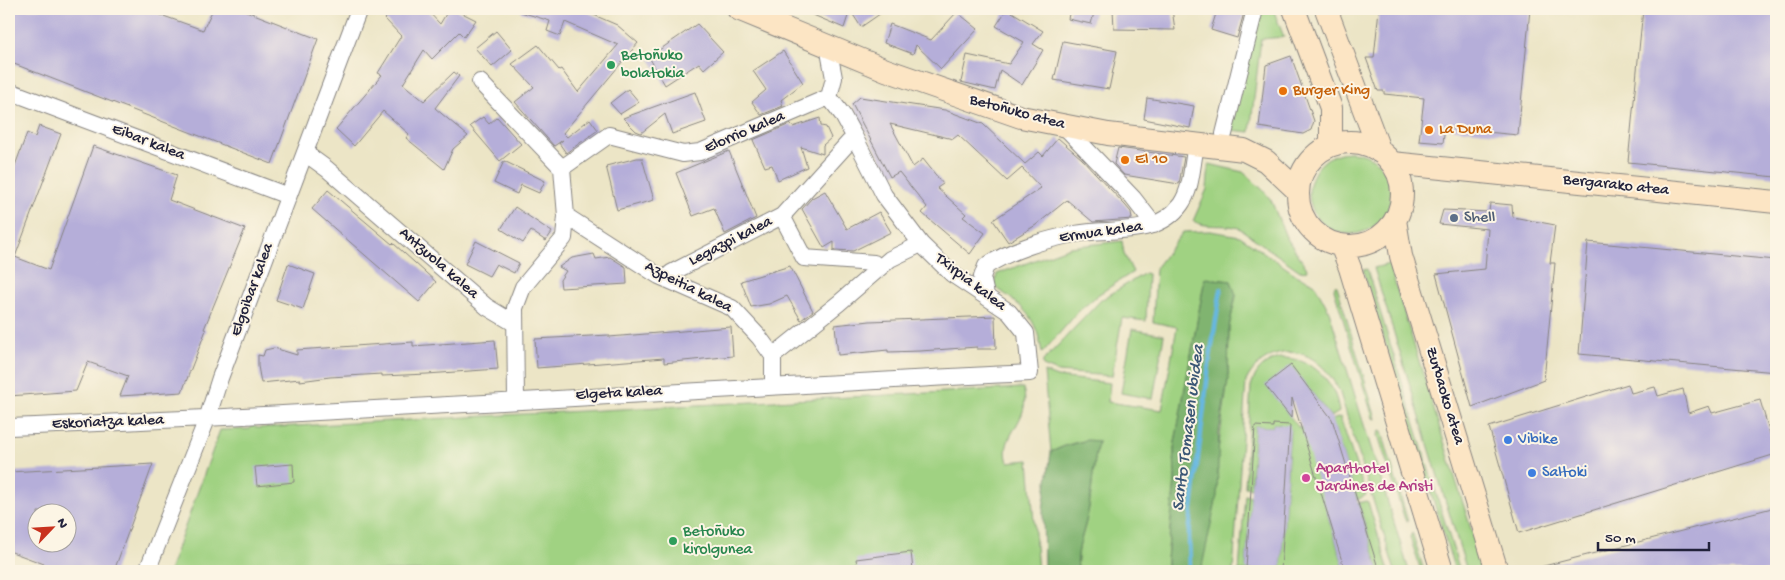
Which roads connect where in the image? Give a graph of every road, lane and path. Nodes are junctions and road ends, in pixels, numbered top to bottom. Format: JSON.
{"nodes":[{"id":1,"x":359,"y":9,"type":"edge"},
{"id":2,"x":1255,"y":9,"type":"edge"},
{"id":3,"x":1294,"y":9,"type":"edge"},
{"id":4,"x":1326,"y":9,"type":"edge"},
{"id":5,"x":748,"y":10,"type":"edge"},
{"id":6,"x":828,"y":46,"type":"junction"},
{"id":7,"x":866,"y":62,"type":"junction"},
{"id":8,"x":834,"y":78,"type":"junction"},
{"id":9,"x":480,"y":82,"type":"dead end"},
{"id":10,"x":10,"y":96,"type":"edge"},
{"id":11,"x":828,"y":97,"type":"junction"},
{"id":12,"x":1064,"y":126,"type":"junction"},
{"id":13,"x":1224,"y":134,"type":"dead end"},
{"id":14,"x":849,"y":142,"type":"dead end"},
{"id":15,"x":1196,"y":145,"type":"junction"},
{"id":16,"x":1331,"y":146,"type":"junction"},
{"id":17,"x":305,"y":153,"type":"junction"},
{"id":18,"x":1386,"y":157,"type":"junction"},
{"id":19,"x":562,"y":168,"type":"junction"},
{"id":20,"x":1457,"y":170,"type":"junction"},
{"id":21,"x":1402,"y":188,"type":"junction"},
{"id":22,"x":1298,"y":191,"type":"junction"},
{"id":23,"x":288,"y":196,"type":"junction"},
{"id":24,"x":1776,"y":202,"type":"edge"},
{"id":25,"x":566,"y":216,"type":"junction"},
{"id":26,"x":782,"y":216,"type":"junction"},
{"id":27,"x":1395,"y":220,"type":"junction"},
{"id":28,"x":1154,"y":225,"type":"junction"},
{"id":29,"x":921,"y":244,"type":"junction"},
{"id":30,"x":1341,"y":245,"type":"junction"},
{"id":31,"x":874,"y":263,"type":"dead end"},
{"id":32,"x":986,"y":266,"type":"junction"},
{"id":33,"x":671,"y":273,"type":"dead end"},
{"id":34,"x":952,"y":274,"type":"junction"},
{"id":35,"x":986,"y":295,"type":"junction"},
{"id":36,"x":514,"y":323,"type":"junction"},
{"id":37,"x":773,"y":356,"type":"junction"},
{"id":38,"x":1030,"y":373,"type":"joint"},
{"id":39,"x":773,"y":386,"type":"junction"},
{"id":40,"x":516,"y":400,"type":"junction"},
{"id":41,"x":207,"y":419,"type":"junction"},
{"id":42,"x":9,"y":427,"type":"edge"},
{"id":43,"x":147,"y":571,"type":"edge"},
{"id":44,"x":1442,"y":571,"type":"edge"},
{"id":45,"x":1497,"y":571,"type":"edge"}],
"edges":[{"from":1,"to":17,"type":"street","name":"Elgoibar kalea"},
{"from":2,"to":13,"type":"street"},
{"from":3,"to":16,"type":"main road"},
{"from":4,"to":18,"type":"main road"},
{"from":5,"to":6,"type":"main road","name":"Betoñuko atea"},
{"from":6,"to":7,"type":"main road","name":"Betoñuko atea"},
{"from":6,"to":8,"type":"street"},
{"from":7,"to":8,"type":"street"},
{"from":7,"to":12,"type":"main road","name":"Betoñuko atea"},
{"from":8,"to":11,"type":"street"},
{"from":9,"to":19,"type":"street"},
{"from":10,"to":23,"type":"street","name":"Eibar kalea"},
{"from":11,"to":19,"type":"street","name":"Elorrio kalea"},
{"from":11,"to":29,"type":"street","name":"Txirpia kalea"},
{"from":12,"to":15,"type":"main road","name":"Betoñuko atea"},
{"from":12,"to":28,"type":"street"},
{"from":14,"to":26,"type":"street","name":"Legazpi kalea"},
{"from":15,"to":22,"type":"main road","name":"Betoñuko atea"},
{"from":15,"to":28,"type":"street","name":"Ermua kalea"},
{"from":16,"to":18,"type":"main road"},
{"from":16,"to":22,"type":"main road"},
{"from":17,"to":23,"type":"street","name":"Elgoibar kalea"},
{"from":17,"to":36,"type":"street","name":"Antzuola kalea"},
{"from":18,"to":20,"type":"main road","name":"Bergarako atea"},
{"from":18,"to":21,"type":"main road"},
{"from":19,"to":25,"type":"street"},
{"from":20,"to":21,"type":"main road","name":"Bergarako atea"},
{"from":20,"to":24,"type":"main road","name":"Bergarako atea"},
{"from":21,"to":27,"type":"main road"},
{"from":22,"to":30,"type":"main road"},
{"from":23,"to":41,"type":"street","name":"Elgoibar kalea"},
{"from":25,"to":36,"type":"street"},
{"from":25,"to":37,"type":"street","name":"Azpeitia kalea"},
{"from":26,"to":31,"type":"street"},
{"from":26,"to":33,"type":"street","name":"Legazpi kalea"},
{"from":27,"to":30,"type":"main road"},
{"from":27,"to":45,"type":"main road","name":"Zurbaoko atea"},
{"from":28,"to":32,"type":"street","name":"Ermua kalea"},
{"from":29,"to":34,"type":"street","name":"Txirpia kalea"},
{"from":29,"to":37,"type":"street"},
{"from":30,"to":44,"type":"main road"},
{"from":32,"to":34,"type":"street","name":"Ermua kalea"},
{"from":32,"to":35,"type":"street"},
{"from":34,"to":35,"type":"street","name":"Txirpia kalea"},
{"from":35,"to":38,"type":"street","name":"Txirpia kalea"},
{"from":36,"to":40,"type":"street"},
{"from":37,"to":39,"type":"street"},
{"from":38,"to":39,"type":"street","name":"Elgeta kalea"},
{"from":39,"to":40,"type":"street","name":"Elgeta kalea"},
{"from":40,"to":41,"type":"street","name":"Elgeta kalea"},
{"from":41,"to":42,"type":"street","name":"Eskoriatza kalea"},
{"from":41,"to":43,"type":"street","name":"Elgoibar kalea"}]}
